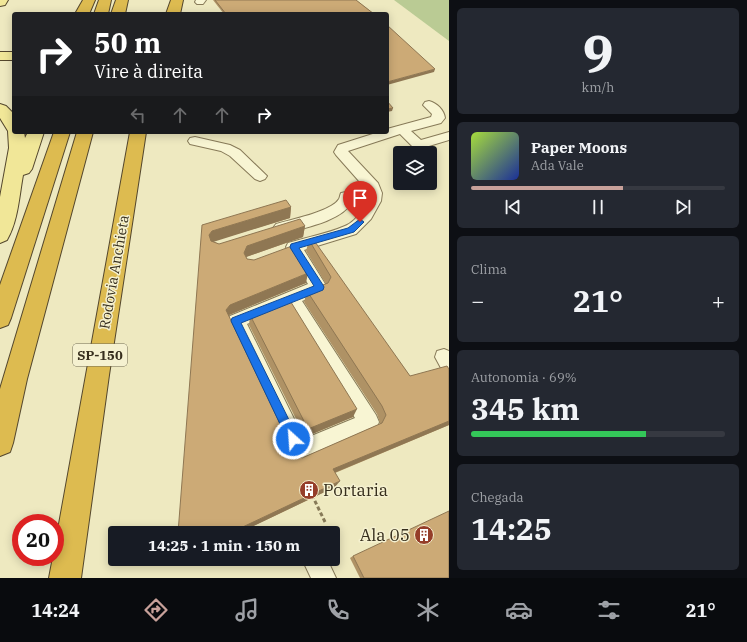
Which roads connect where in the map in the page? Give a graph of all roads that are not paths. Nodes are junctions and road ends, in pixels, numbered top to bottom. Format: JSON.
{"nodes":[{"id":1,"x":89,"y":0,"type":"edge"},
{"id":2,"x":105,"y":0,"type":"edge"},
{"id":3,"x":122,"y":0,"type":"edge"},
{"id":4,"x":177,"y":0,"type":"edge"},
{"id":5,"x":83,"y":12,"type":"edge"},
{"id":6,"x":102,"y":12,"type":"edge"},
{"id":7,"x":119,"y":12,"type":"edge"},
{"id":8,"x":174,"y":12,"type":"edge"},
{"id":9,"x":0,"y":56,"type":"edge"},
{"id":10,"x":12,"y":56,"type":"edge"},
{"id":11,"x":429,"y":105,"type":"dead end"},
{"id":12,"x":0,"y":110,"type":"edge"},
{"id":13,"x":12,"y":124,"type":"edge"},
{"id":14,"x":402,"y":129,"type":"junction"},
{"id":15,"x":389,"y":133,"type":"edge"},
{"id":16,"x":16,"y":134,"type":"edge"},
{"id":17,"x":35,"y":134,"type":"edge"},
{"id":18,"x":61,"y":134,"type":"edge"},
{"id":19,"x":84,"y":134,"type":"edge"},
{"id":20,"x":138,"y":134,"type":"edge"},
{"id":21,"x":386,"y":134,"type":"edge"},
{"id":22,"x":449,"y":136,"type":"edge"},
{"id":23,"x":195,"y":141,"type":"dead end"},
{"id":24,"x":260,"y":176,"type":"dead end"},
{"id":25,"x":346,"y":197,"type":"dead end"},
{"id":26,"x":2,"y":228,"type":"edge"},
{"id":27,"x":270,"y":232,"type":"edge"},
{"id":28,"x":291,"y":298,"type":"junction"},
{"id":29,"x":0,"y":318,"type":"edge"},
{"id":30,"x":0,"y":443,"type":"edge"},
{"id":31,"x":318,"y":566,"type":"edge"},
{"id":32,"x":65,"y":578,"type":"edge"},
{"id":33,"x":324,"y":578,"type":"edge"}],
"edges":[{"from":1,"to":5,"type":"highway"},
{"from":2,"to":6,"type":"highway"},
{"from":3,"to":7,"type":"highway"},
{"from":4,"to":8,"type":"highway"},
{"from":9,"to":10,"type":"main road"},
{"from":11,"to":14,"type":"lane"},
{"from":12,"to":13,"type":"main road"},
{"from":14,"to":15,"type":"lane"},
{"from":14,"to":22,"type":"lane"},
{"from":16,"to":26,"type":"main road"},
{"from":17,"to":26,"type":"main road"},
{"from":18,"to":29,"type":"highway"},
{"from":19,"to":30,"type":"highway"},
{"from":20,"to":32,"type":"highway","name":"Rodovia Anchieta","number":"SP-150"},
{"from":21,"to":28,"type":"lane"},
{"from":23,"to":24,"type":"lane"},
{"from":25,"to":27,"type":"lane"},
{"from":28,"to":28,"type":"lane"},
{"from":31,"to":33,"type":"lane"}]}
